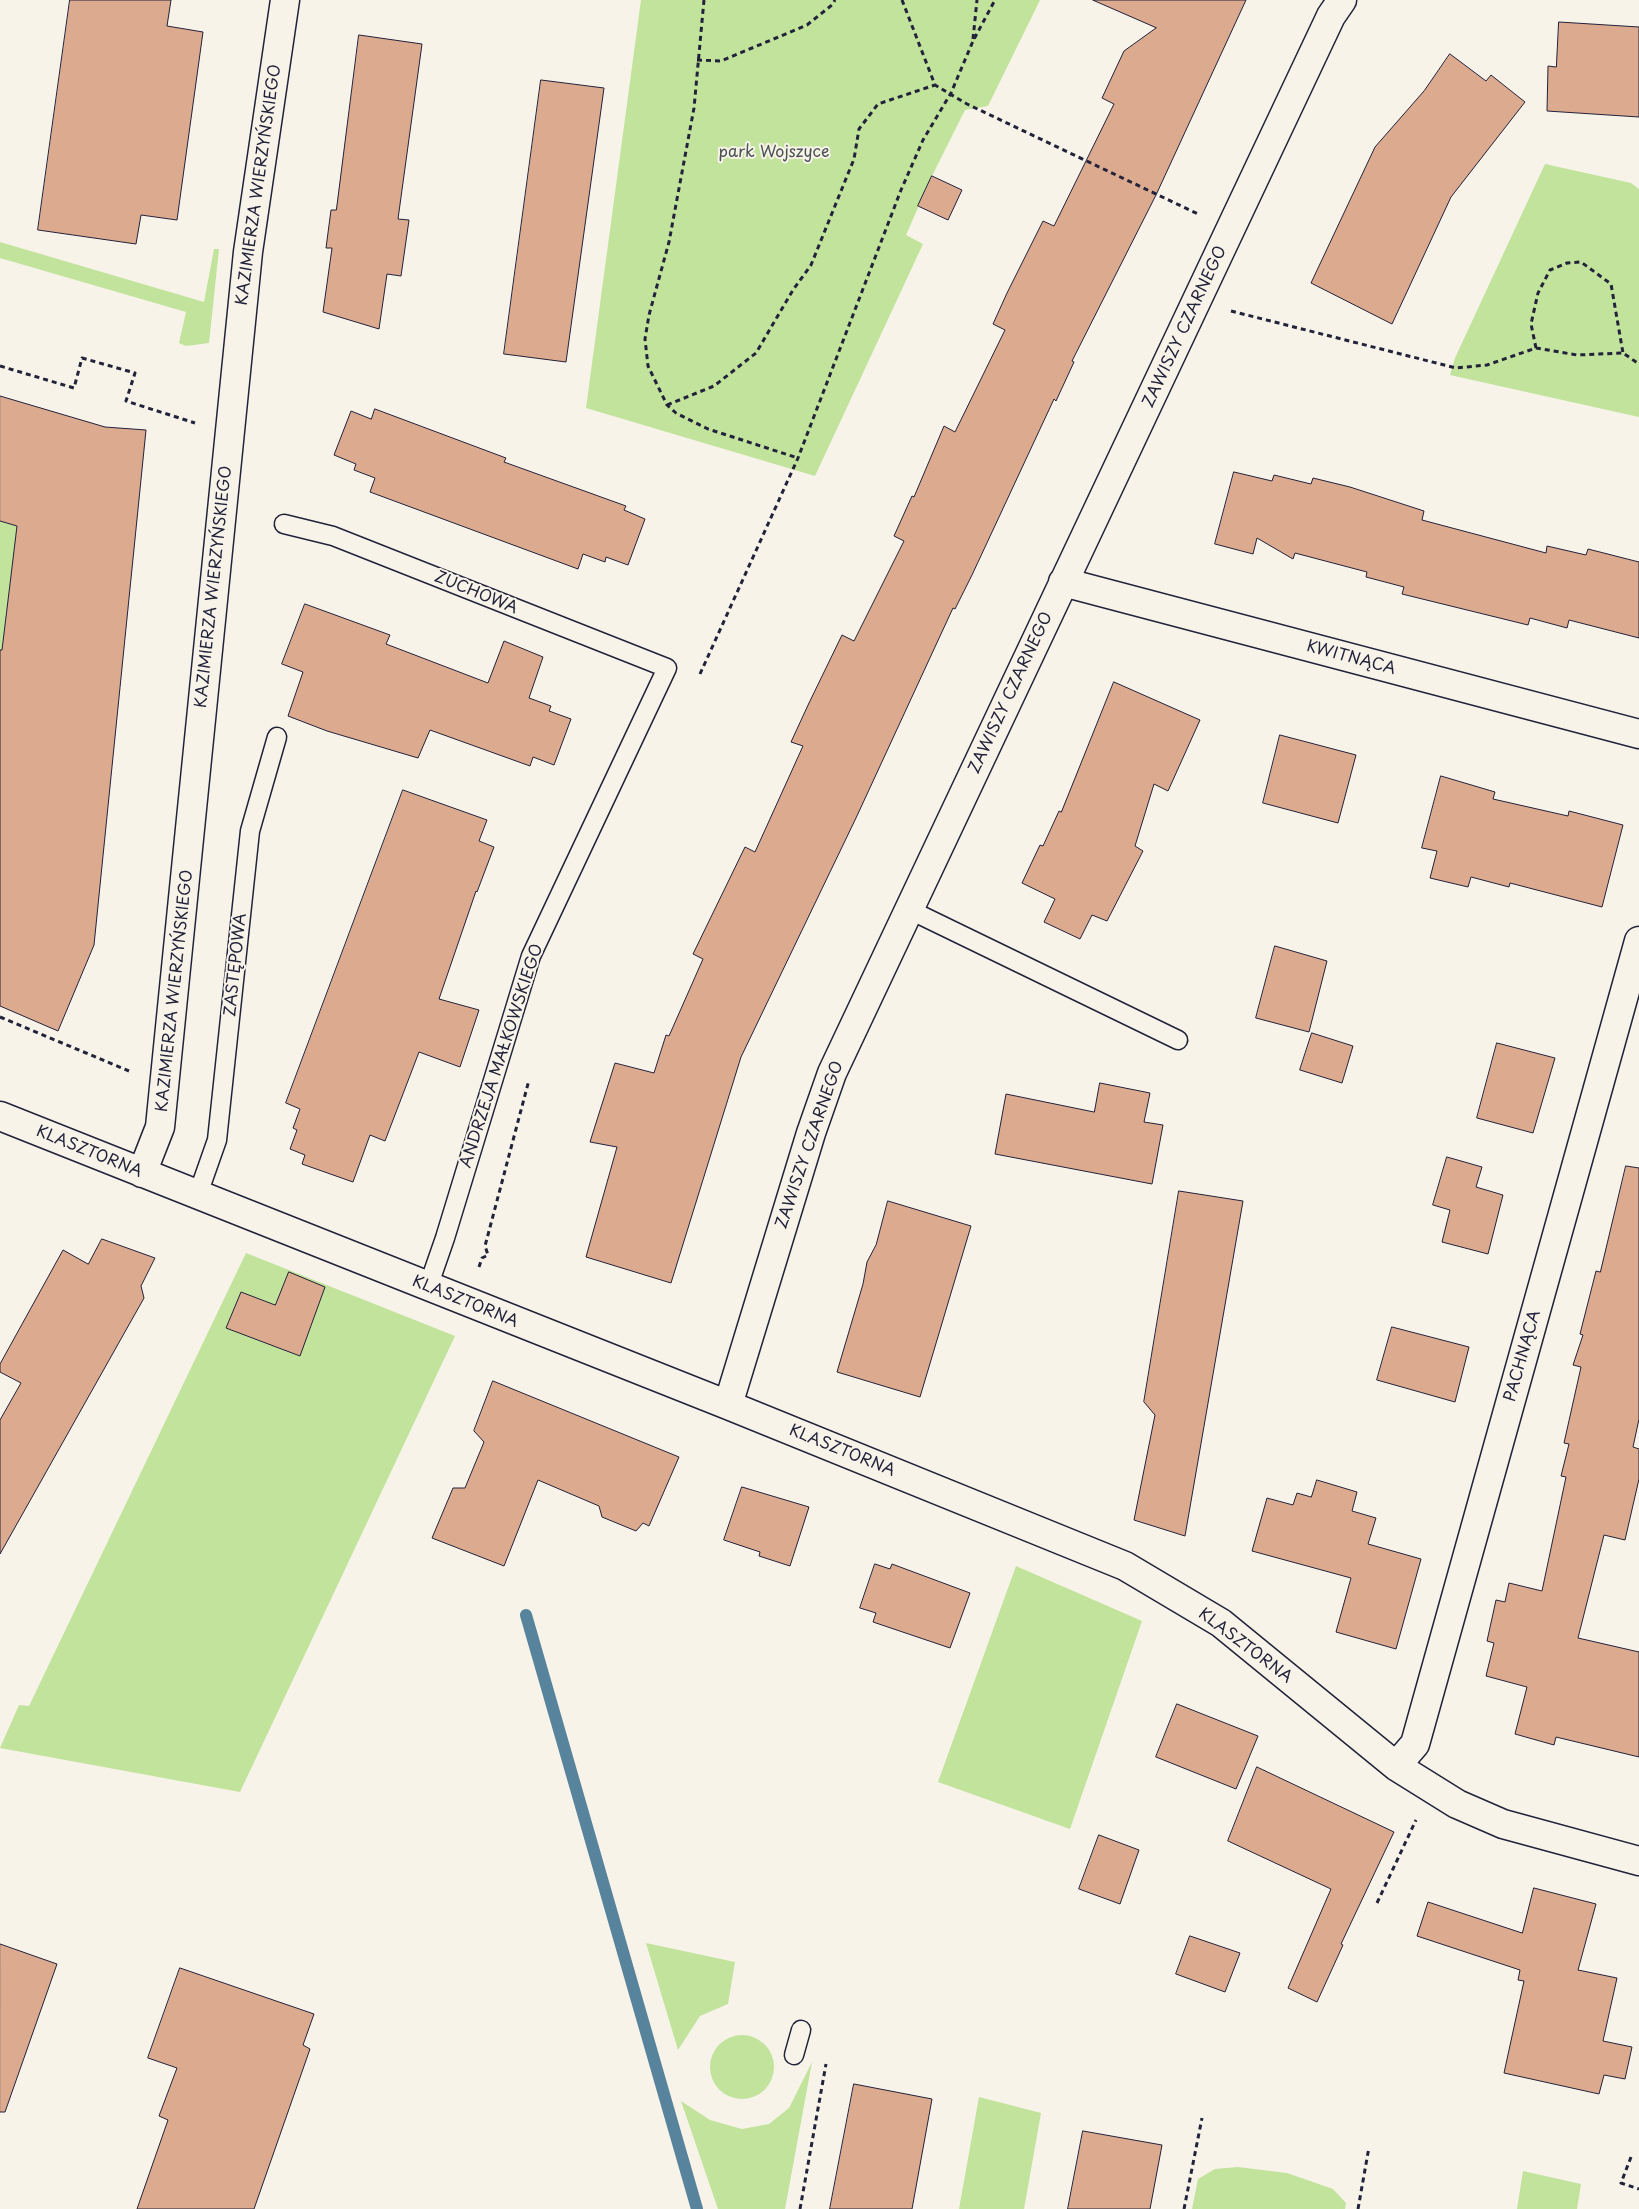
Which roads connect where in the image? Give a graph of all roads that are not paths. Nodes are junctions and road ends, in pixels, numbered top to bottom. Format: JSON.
{"nodes":[{"id":1,"x":285,"y":0,"type":"edge"},
{"id":2,"x":1342,"y":0,"type":"edge"},
{"id":3,"x":284,"y":524,"type":"dead end"},
{"id":4,"x":1063,"y":582,"type":"junction"},
{"id":5,"x":667,"y":668,"type":"joint"},
{"id":6,"x":1639,"y":734,"type":"edge"},
{"id":7,"x":277,"y":737,"type":"dead end"},
{"id":8,"x":910,"y":910,"type":"junction"},
{"id":9,"x":1639,"y":941,"type":"edge"},
{"id":10,"x":1178,"y":1040,"type":"dead end"},
{"id":11,"x":0,"y":1116,"type":"edge"},
{"id":12,"x":142,"y":1173,"type":"junction"},
{"id":13,"x":198,"y":1194,"type":"junction"},
{"id":14,"x":428,"y":1287,"type":"junction"},
{"id":15,"x":728,"y":1405,"type":"junction"},
{"id":16,"x":1396,"y":1766,"type":"junction"},
{"id":17,"x":1639,"y":1861,"type":"edge"},
{"id":18,"x":801,"y":2030,"type":"dead end"},
{"id":19,"x":794,"y":2055,"type":"dead end"}],
"edges":[{"from":1,"to":12,"type":"street","name":"KAZIMIERZA WIERZYŃSKIEGO"},
{"from":2,"to":4,"type":"street","name":"ZAWISZY CZARNEGO"},
{"from":3,"to":5,"type":"lane","name":"ZUCHOWA"},
{"from":4,"to":6,"type":"street","name":"KWITNĄCA"},
{"from":4,"to":8,"type":"street","name":"ZAWISZY CZARNEGO"},
{"from":5,"to":14,"type":"lane","name":"ANDRZEJA MAŁKOWSKIEGO"},
{"from":7,"to":13,"type":"lane","name":"ZASTĘPOWA"},
{"from":8,"to":10,"type":"lane"},
{"from":8,"to":15,"type":"street","name":"ZAWISZY CZARNEGO"},
{"from":9,"to":16,"type":"street","name":"PACHNĄCA"},
{"from":11,"to":12,"type":"street","name":"KLASZTORNA"},
{"from":12,"to":13,"type":"street","name":"KLASZTORNA"},
{"from":13,"to":14,"type":"street","name":"KLASZTORNA"},
{"from":14,"to":15,"type":"street","name":"KLASZTORNA"},
{"from":15,"to":16,"type":"street","name":"KLASZTORNA"},
{"from":16,"to":17,"type":"street","name":"KLASZTORNA"},
{"from":18,"to":19,"type":"lane"}]}
